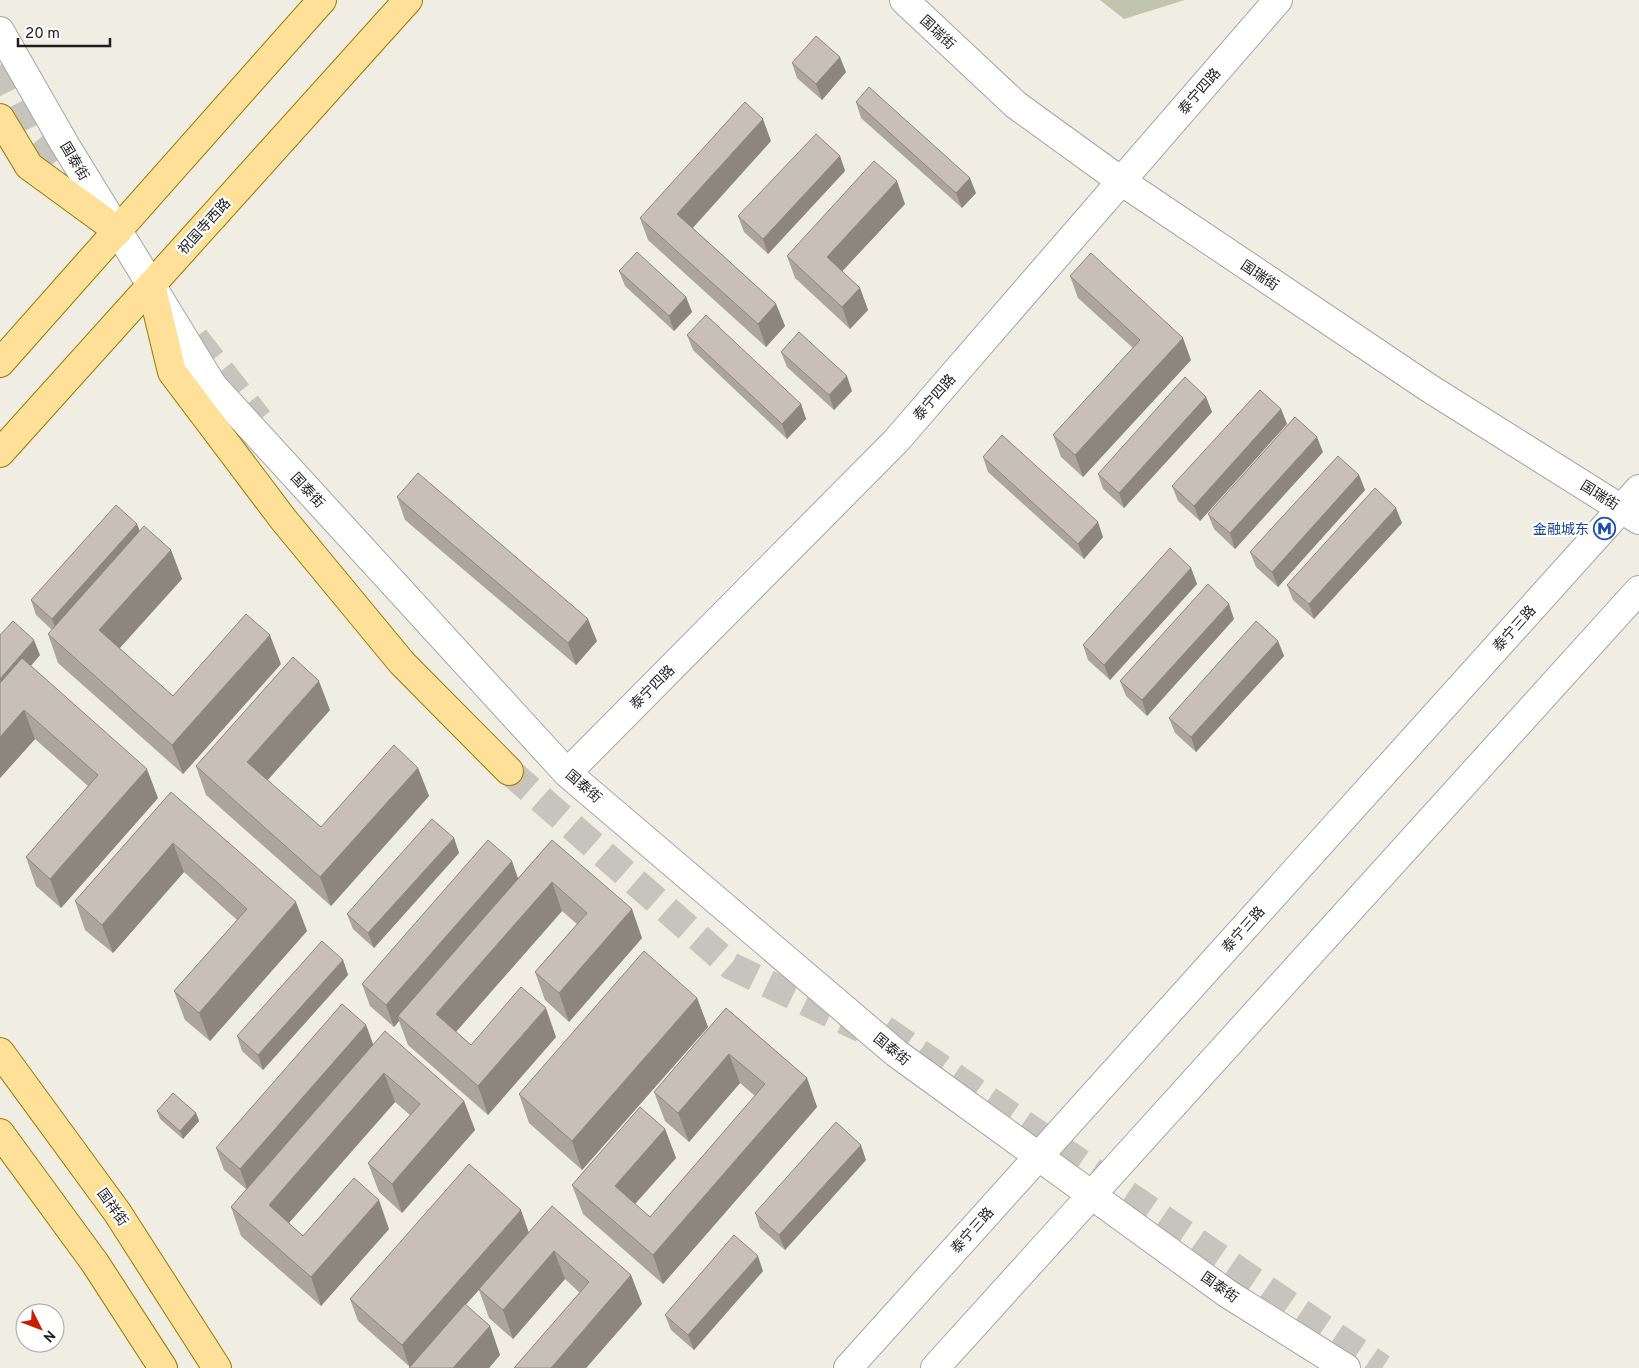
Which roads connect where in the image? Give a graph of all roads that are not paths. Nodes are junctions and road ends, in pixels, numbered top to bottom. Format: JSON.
{"nodes":[{"id":1,"x":322,"y":0,"type":"edge"},
{"id":2,"x":408,"y":0,"type":"edge"},
{"id":3,"x":904,"y":0,"type":"edge"},
{"id":4,"x":1278,"y":0,"type":"edge"},
{"id":5,"x":0,"y":31,"type":"edge"},
{"id":6,"x":0,"y":118,"type":"edge"},
{"id":7,"x":1121,"y":181,"type":"junction"},
{"id":8,"x":118,"y":231,"type":"junction"},
{"id":9,"x":151,"y":285,"type":"junction"},
{"id":10,"x":0,"y":363,"type":"edge"},
{"id":11,"x":0,"y":453,"type":"edge"},
{"id":12,"x":1633,"y":506,"type":"edge"},
{"id":13,"x":1639,"y":590,"type":"edge"},
{"id":14,"x":509,"y":771,"type":"tunnel mouth"},
{"id":15,"x":568,"y":772,"type":"junction"},
{"id":16,"x":0,"y":1052,"type":"edge"},
{"id":17,"x":0,"y":1134,"type":"edge"},
{"id":18,"x":1038,"y":1156,"type":"junction"},
{"id":19,"x":1091,"y":1194,"type":"junction"},
{"id":20,"x":163,"y":1368,"type":"edge"},
{"id":21,"x":217,"y":1368,"type":"edge"},
{"id":22,"x":848,"y":1368,"type":"edge"},
{"id":23,"x":935,"y":1368,"type":"edge"},
{"id":24,"x":1346,"y":1368,"type":"edge"}],
"edges":[{"from":1,"to":8,"type":"main road"},
{"from":2,"to":9,"type":"main road","name":"祝国寺西路"},
{"from":3,"to":7,"type":"street","name":"国瑞街"},
{"from":4,"to":7,"type":"street","name":"泰宁四路"},
{"from":5,"to":8,"type":"street","name":"国泰街"},
{"from":6,"to":8,"type":"main road"},
{"from":7,"to":12,"type":"street","name":"国瑞街"},
{"from":7,"to":15,"type":"street","name":"泰宁四路"},
{"from":8,"to":9,"type":"street","name":"国泰街"},
{"from":8,"to":10,"type":"main road"},
{"from":9,"to":11,"type":"main road","name":"祝国寺西路"},
{"from":9,"to":14,"type":"main road"},
{"from":9,"to":15,"type":"street","name":"国泰街"},
{"from":12,"to":18,"type":"street","name":"泰宁三路"},
{"from":13,"to":19,"type":"street"},
{"from":15,"to":18,"type":"street","name":"国泰街"},
{"from":16,"to":21,"type":"main road","name":"国祥街"},
{"from":17,"to":20,"type":"main road"},
{"from":18,"to":19,"type":"street","name":"国泰街"},
{"from":18,"to":22,"type":"street","name":"泰宁三路"},
{"from":19,"to":23,"type":"street"},
{"from":19,"to":24,"type":"street","name":"国泰街"}]}
